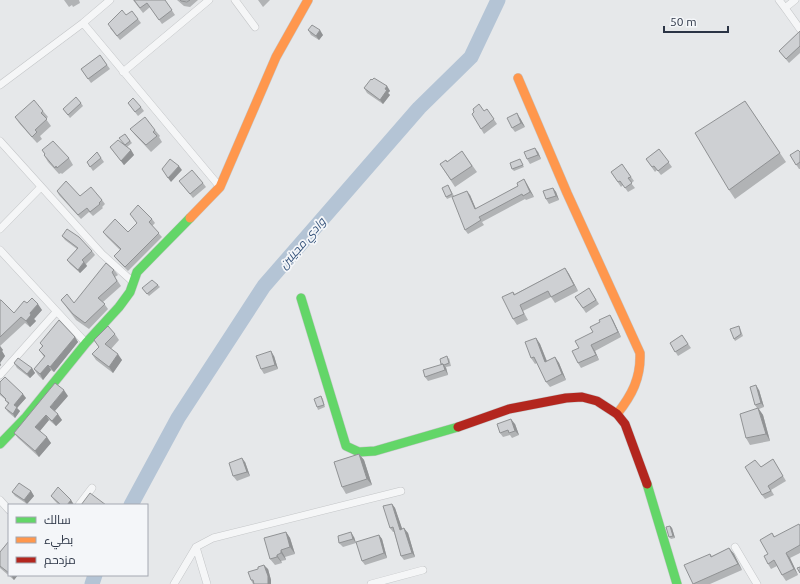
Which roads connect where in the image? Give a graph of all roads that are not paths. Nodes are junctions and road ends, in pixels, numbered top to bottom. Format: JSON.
{"nodes":[{"id":1,"x":110,"y":0,"type":"edge"},
{"id":2,"x":209,"y":0,"type":"edge"},
{"id":3,"x":235,"y":0,"type":"edge"},
{"id":4,"x":308,"y":0,"type":"edge"},
{"id":5,"x":779,"y":0,"type":"edge"},
{"id":6,"x":795,"y":0,"type":"edge"},
{"id":7,"x":785,"y":8,"type":"junction"},
{"id":8,"x":83,"y":23,"type":"junction"},
{"id":9,"x":255,"y":27,"type":"dead end"},
{"id":10,"x":800,"y":29,"type":"edge"},
{"id":11,"x":123,"y":72,"type":"junction"},
{"id":12,"x":518,"y":78,"type":"dead end"},
{"id":13,"x":0,"y":86,"type":"edge"},
{"id":14,"x":0,"y":141,"type":"edge"},
{"id":15,"x":41,"y":187,"type":"junction"},
{"id":16,"x":220,"y":187,"type":"junction"},
{"id":17,"x":0,"y":229,"type":"edge"},
{"id":18,"x":0,"y":250,"type":"edge"},
{"id":19,"x":133,"y":282,"type":"junction"},
{"id":20,"x":301,"y":298,"type":"dead end"},
{"id":21,"x":56,"y":312,"type":"junction"},
{"id":22,"x":86,"y":343,"type":"junction"},
{"id":23,"x":0,"y":375,"type":"edge"},
{"id":24,"x":617,"y":414,"type":"junction"},
{"id":25,"x":0,"y":444,"type":"edge"},
{"id":26,"x":92,"y":488,"type":"dead end"},
{"id":27,"x":401,"y":491,"type":"dead end"},
{"id":28,"x":0,"y":500,"type":"edge"},
{"id":29,"x":81,"y":504,"type":"edge"},
{"id":30,"x":8,"y":509,"type":"edge"},
{"id":31,"x":196,"y":547,"type":"junction"},
{"id":32,"x":735,"y":547,"type":"dead end"},
{"id":33,"x":424,"y":570,"type":"dead end"},
{"id":34,"x":174,"y":584,"type":"edge"},
{"id":35,"x":207,"y":584,"type":"edge"},
{"id":36,"x":370,"y":584,"type":"edge"},
{"id":37,"x":677,"y":584,"type":"edge"},
{"id":38,"x":757,"y":584,"type":"edge"}],
"edges":[{"from":1,"to":8,"type":"street"},
{"from":2,"to":11,"type":"street"},
{"from":3,"to":9,"type":"street"},
{"from":4,"to":16,"type":"street"},
{"from":5,"to":7,"type":"street"},
{"from":6,"to":7,"type":"street"},
{"from":7,"to":10,"type":"street"},
{"from":8,"to":11,"type":"street"},
{"from":8,"to":13,"type":"street"},
{"from":11,"to":16,"type":"street"},
{"from":12,"to":24,"type":"street"},
{"from":14,"to":15,"type":"street"},
{"from":15,"to":17,"type":"street"},
{"from":15,"to":19,"type":"street"},
{"from":16,"to":19,"type":"street"},
{"from":18,"to":21,"type":"street"},
{"from":19,"to":22,"type":"street"},
{"from":20,"to":24,"type":"street"},
{"from":21,"to":22,"type":"street"},
{"from":21,"to":23,"type":"street"},
{"from":22,"to":25,"type":"street"},
{"from":24,"to":37,"type":"street"},
{"from":26,"to":29,"type":"street"},
{"from":27,"to":31,"type":"street"},
{"from":28,"to":30,"type":"street"},
{"from":31,"to":34,"type":"street"},
{"from":31,"to":35,"type":"street"},
{"from":32,"to":38,"type":"street"},
{"from":33,"to":36,"type":"street"}]}
